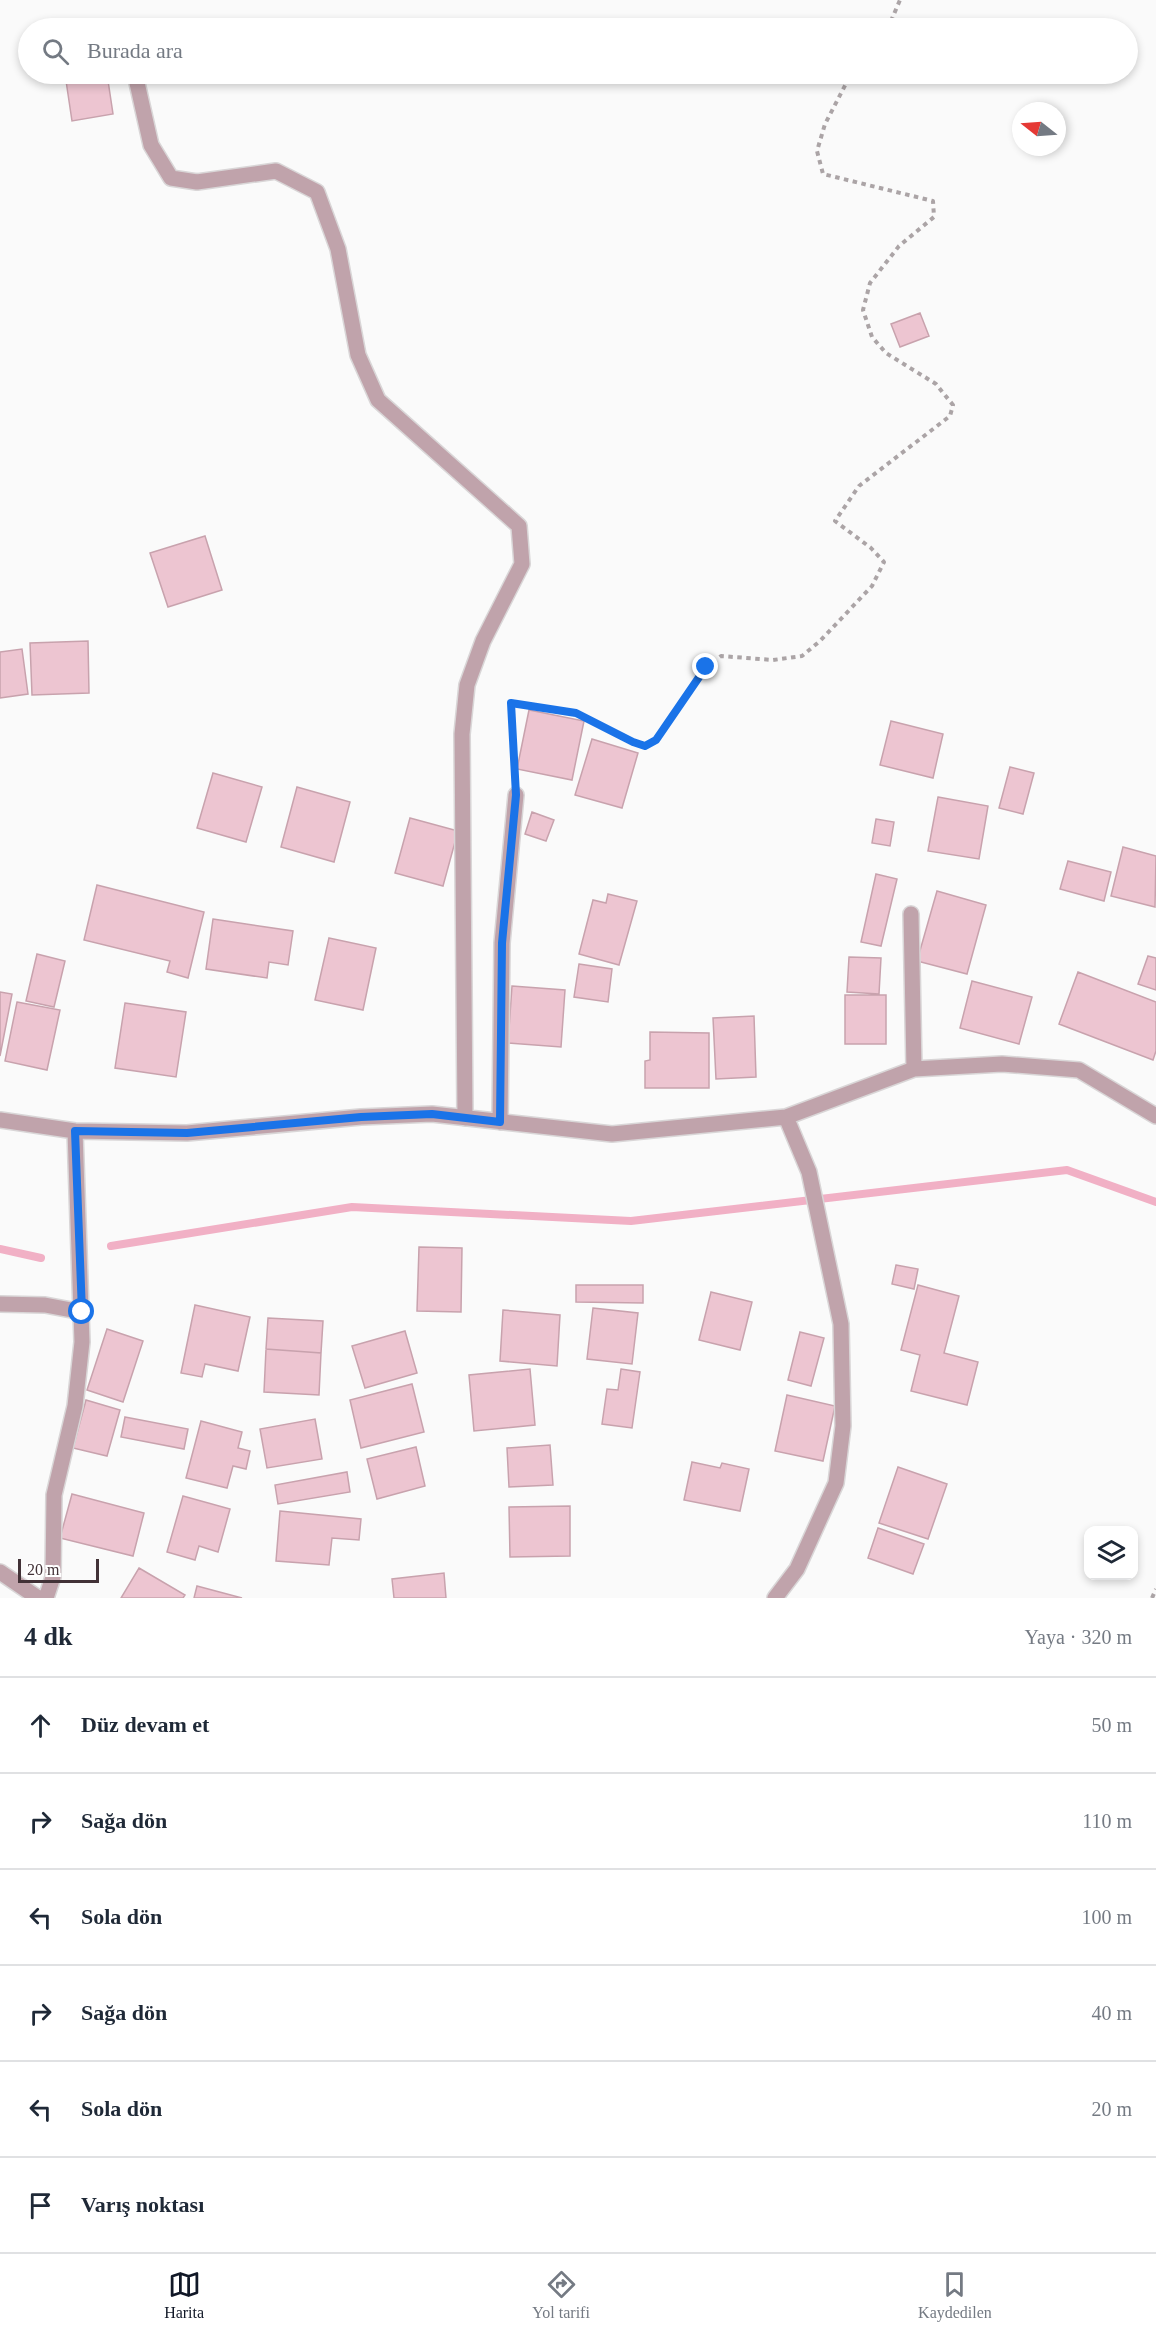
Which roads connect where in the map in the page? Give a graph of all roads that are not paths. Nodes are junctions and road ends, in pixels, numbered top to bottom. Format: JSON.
{"nodes":[{"id":1,"x":137,"y":84,"type":"edge"},
{"id":2,"x":516,"y":795,"type":"road end"},
{"id":3,"x":911,"y":914,"type":"dead end"},
{"id":4,"x":914,"y":1069,"type":"junction"},
{"id":5,"x":1156,"y":1116,"type":"edge"},
{"id":6,"x":786,"y":1117,"type":"junction"},
{"id":7,"x":465,"y":1118,"type":"junction"},
{"id":8,"x":0,"y":1120,"type":"edge"},
{"id":9,"x":500,"y":1122,"type":"junction"},
{"id":10,"x":75,"y":1131,"type":"junction"},
{"id":11,"x":0,"y":1304,"type":"edge"},
{"id":12,"x":82,"y":1312,"type":"junction"},
{"id":13,"x":0,"y":1572,"type":"edge"},
{"id":14,"x":38,"y":1598,"type":"edge"},
{"id":15,"x":46,"y":1598,"type":"edge"},
{"id":16,"x":775,"y":1598,"type":"edge"}],
"edges":[{"from":1,"to":7,"type":"street"},
{"from":2,"to":9,"type":"street"},
{"from":3,"to":4,"type":"street"},
{"from":4,"to":5,"type":"street"},
{"from":4,"to":6,"type":"street"},
{"from":6,"to":9,"type":"street"},
{"from":6,"to":16,"type":"street"},
{"from":7,"to":9,"type":"street"},
{"from":7,"to":10,"type":"street"},
{"from":8,"to":10,"type":"street"},
{"from":10,"to":12,"type":"street"},
{"from":11,"to":12,"type":"street"},
{"from":12,"to":15,"type":"street"},
{"from":13,"to":14,"type":"street"}]}
